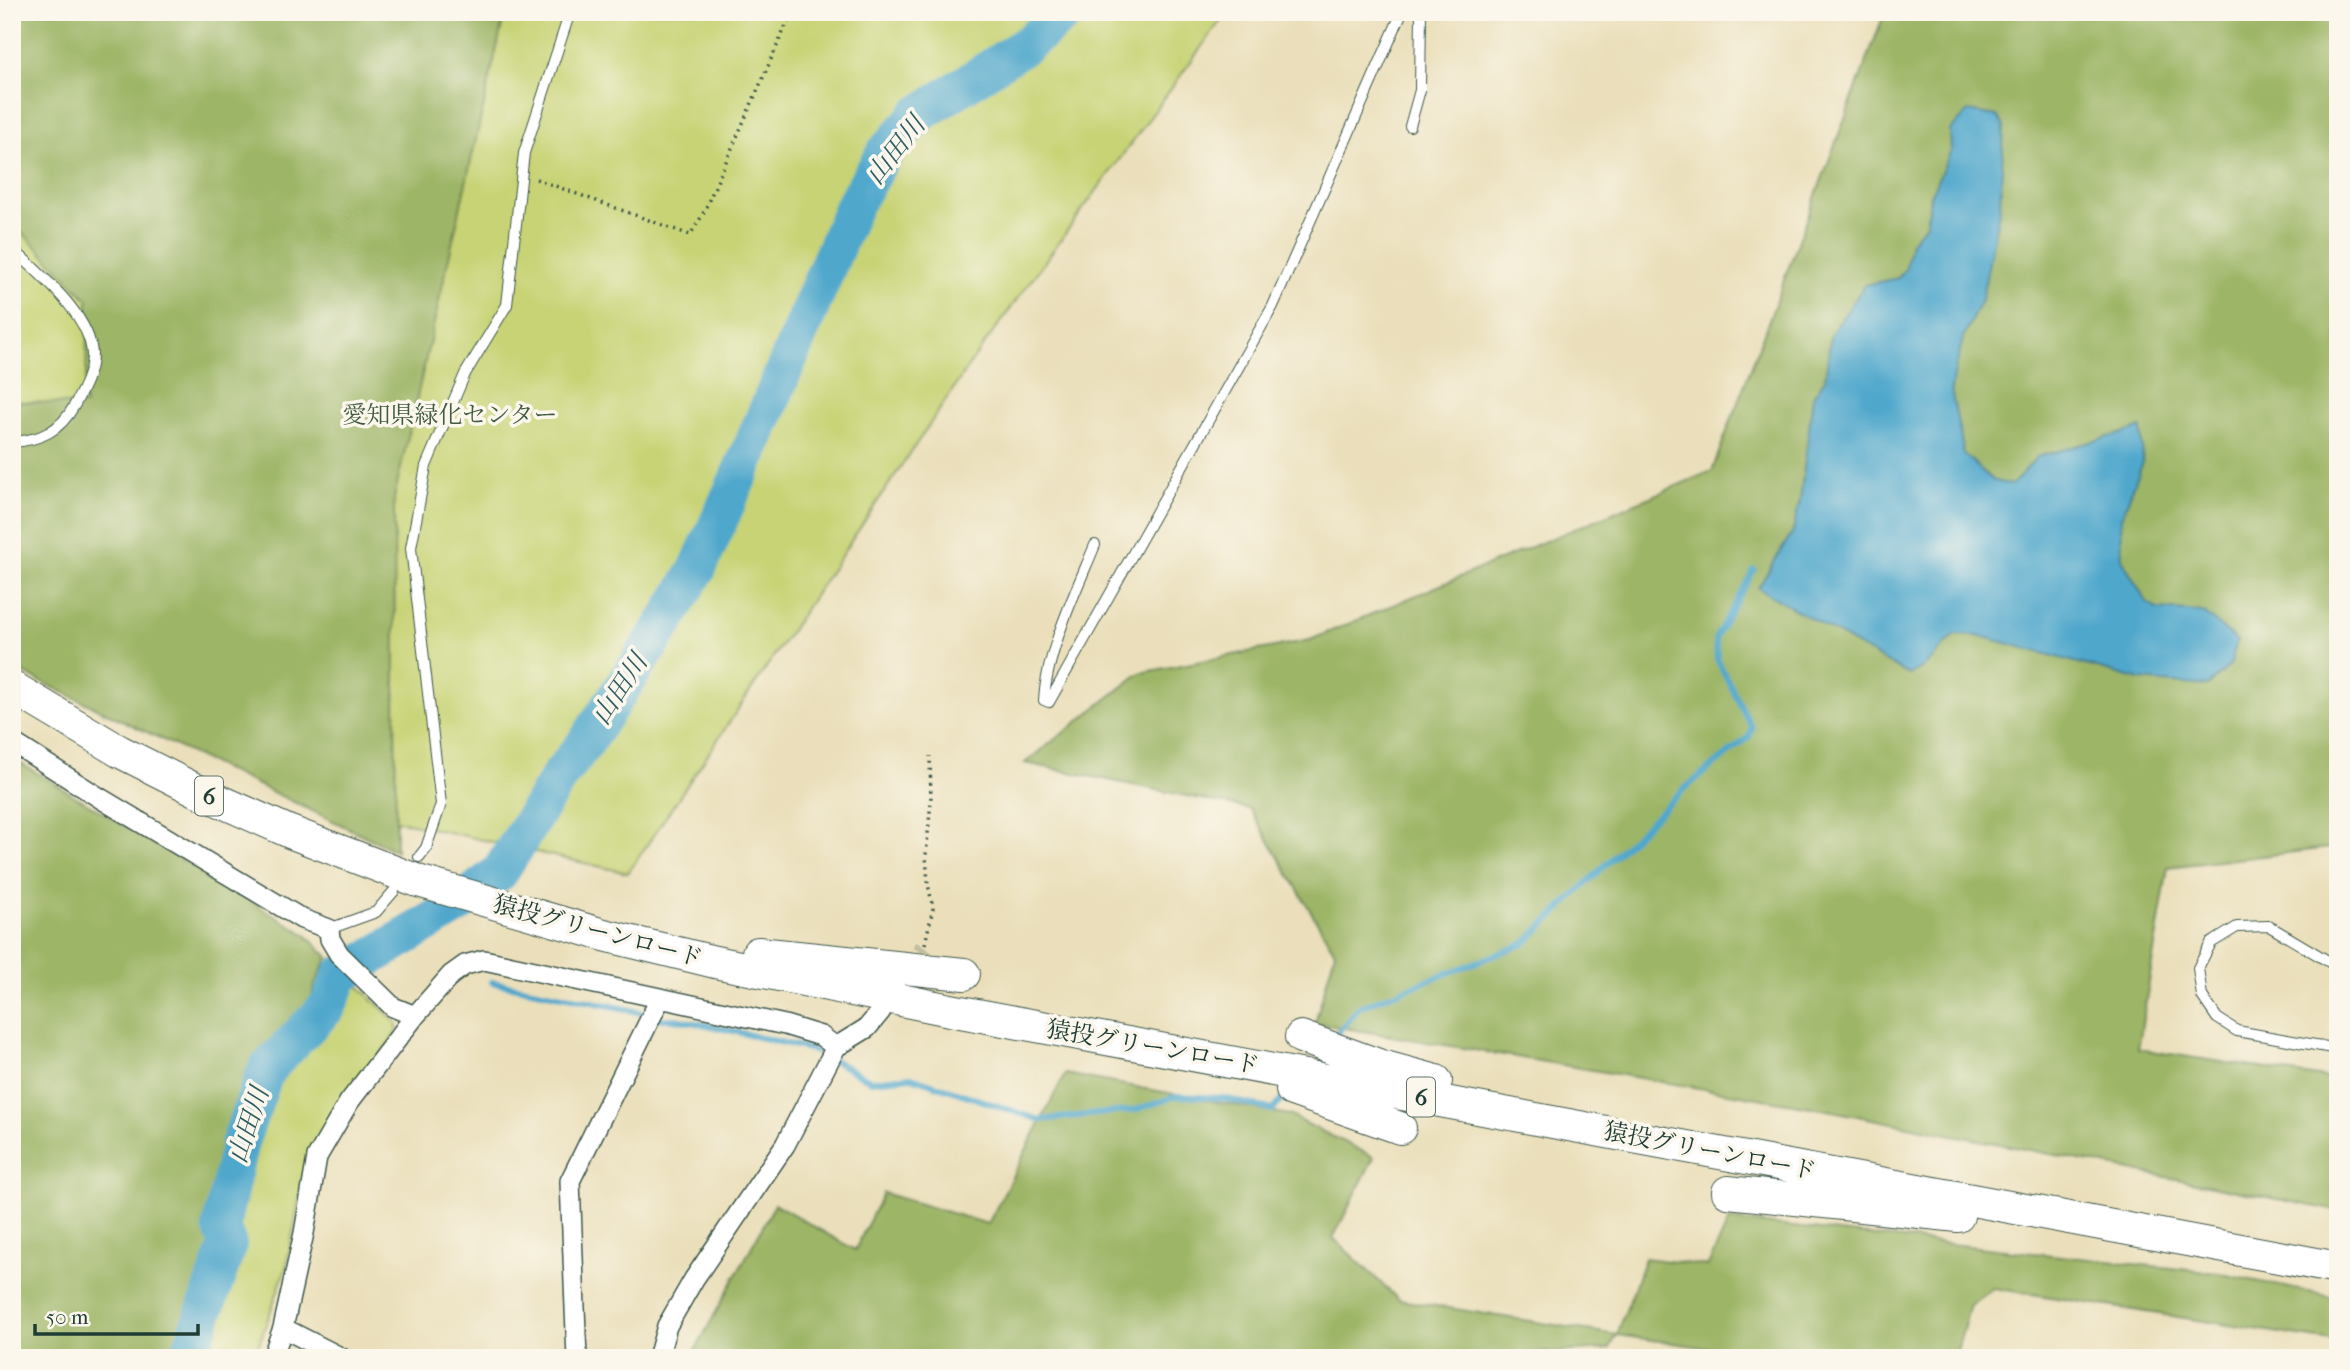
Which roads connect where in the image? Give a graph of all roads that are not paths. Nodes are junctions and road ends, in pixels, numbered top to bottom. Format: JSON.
{"nodes":[{"id":1,"x":570,"y":12,"type":"edge"},
{"id":2,"x":1402,"y":12,"type":"edge"},
{"id":3,"x":1421,"y":12,"type":"edge"},
{"id":4,"x":1410,"y":126,"type":"dead end"},
{"id":5,"x":12,"y":248,"type":"edge"},
{"id":6,"x":12,"y":442,"type":"edge"},
{"id":7,"x":1095,"y":545,"type":"dead end"},
{"id":8,"x":12,"y":687,"type":"edge"},
{"id":9,"x":12,"y":742,"type":"edge"},
{"id":10,"x":410,"y":877,"type":"junction"},
{"id":11,"x":329,"y":929,"type":"junction"},
{"id":12,"x":604,"y":935,"type":"junction"},
{"id":13,"x":2338,"y":967,"type":"edge"},
{"id":14,"x":964,"y":974,"type":"dead end"},
{"id":15,"x":660,"y":999,"type":"junction"},
{"id":16,"x":950,"y":1010,"type":"junction"},
{"id":17,"x":881,"y":1012,"type":"dead end"},
{"id":18,"x":415,"y":1016,"type":"junction"},
{"id":19,"x":1301,"y":1037,"type":"dead end"},
{"id":20,"x":836,"y":1047,"type":"junction"},
{"id":21,"x":2338,"y":1049,"type":"edge"},
{"id":22,"x":1399,"y":1128,"type":"dead end"},
{"id":23,"x":1867,"y":1181,"type":"junction"},
{"id":24,"x":1728,"y":1192,"type":"dead end"},
{"id":25,"x":2120,"y":1227,"type":"junction"},
{"id":26,"x":2338,"y":1268,"type":"edge"},
{"id":27,"x":283,"y":1328,"type":"junction"},
{"id":28,"x":272,"y":1358,"type":"edge"},
{"id":29,"x":342,"y":1358,"type":"edge"},
{"id":30,"x":577,"y":1358,"type":"edge"},
{"id":31,"x":658,"y":1358,"type":"edge"}],
"edges":[{"from":1,"to":10,"type":"lane"},
{"from":2,"to":7,"type":"lane"},
{"from":3,"to":4,"type":"lane"},
{"from":5,"to":6,"type":"lane"},
{"from":8,"to":10,"type":"main road","name":"猿投グリーンロード","number":"6"},
{"from":9,"to":11,"type":"street"},
{"from":10,"to":11,"type":"lane"},
{"from":10,"to":12,"type":"main road","name":"猿投グリーンロード","number":"6"},
{"from":11,"to":18,"type":"street"},
{"from":12,"to":14,"type":"main road"},
{"from":12,"to":16,"type":"main road","name":"猿投グリーンロード","number":"6"},
{"from":13,"to":21,"type":"lane"},
{"from":15,"to":18,"type":"street"},
{"from":15,"to":20,"type":"street"},
{"from":15,"to":30,"type":"street"},
{"from":16,"to":22,"type":"main road"},
{"from":16,"to":23,"type":"main road","name":"猿投グリーンロード","number":"6"},
{"from":17,"to":20,"type":"street"},
{"from":18,"to":27,"type":"street"},
{"from":19,"to":23,"type":"main road"},
{"from":20,"to":31,"type":"street"},
{"from":23,"to":25,"type":"main road","name":"猿投グリーンロード","number":"6"},
{"from":24,"to":25,"type":"main road"},
{"from":25,"to":26,"type":"main road","name":"猿投グリーンロード","number":"6"},
{"from":27,"to":28,"type":"street"},
{"from":27,"to":29,"type":"street"}]}
